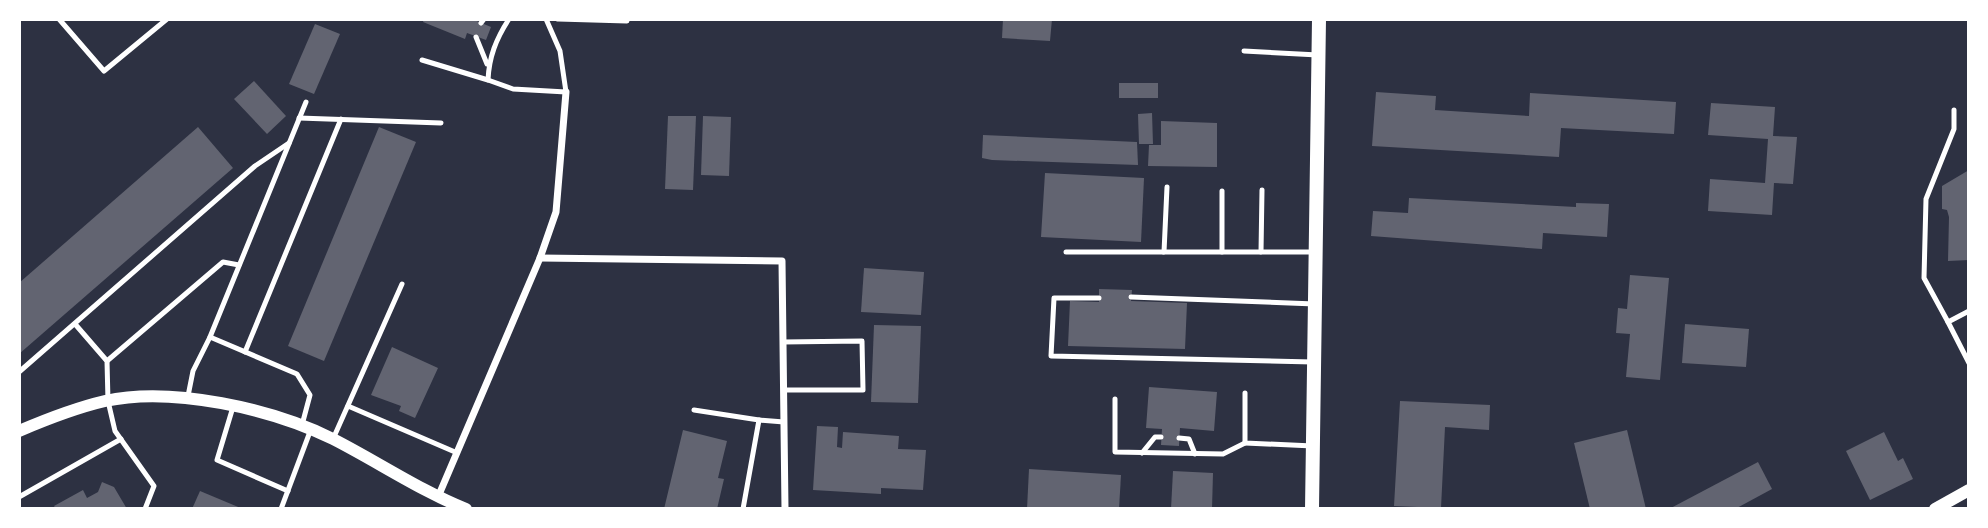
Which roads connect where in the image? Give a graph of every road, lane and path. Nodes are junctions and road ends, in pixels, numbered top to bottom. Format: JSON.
{"nodes":[{"id":1,"x":59,"y":19,"type":"edge"},
{"id":2,"x":167,"y":19,"type":"edge"},
{"id":3,"x":509,"y":19,"type":"edge"},
{"id":4,"x":546,"y":19,"type":"edge"},
{"id":5,"x":558,"y":19,"type":"edge"},
{"id":6,"x":1319,"y":19,"type":"edge"},
{"id":7,"x":626,"y":21,"type":"dead end"},
{"id":8,"x":476,"y":37,"type":"dead end"},
{"id":9,"x":1244,"y":51,"type":"dead end"},
{"id":10,"x":1318,"y":55,"type":"junction"},
{"id":11,"x":422,"y":60,"type":"dead end"},
{"id":12,"x":488,"y":67,"type":"junction"},
{"id":13,"x":488,"y":80,"type":"junction"},
{"id":14,"x":566,"y":92,"type":"junction"},
{"id":15,"x":306,"y":102,"type":"dead end"},
{"id":16,"x":1954,"y":110,"type":"dead end"},
{"id":17,"x":299,"y":118,"type":"junction"},
{"id":18,"x":341,"y":120,"type":"junction"},
{"id":19,"x":441,"y":123,"type":"dead end"},
{"id":20,"x":289,"y":143,"type":"junction"},
{"id":21,"x":1167,"y":187,"type":"dead end"},
{"id":22,"x":1262,"y":190,"type":"dead end"},
{"id":23,"x":1222,"y":191,"type":"dead end"},
{"id":24,"x":1066,"y":252,"type":"dead end"},
{"id":25,"x":1164,"y":252,"type":"junction"},
{"id":26,"x":1222,"y":252,"type":"junction"},
{"id":27,"x":1261,"y":252,"type":"junction"},
{"id":28,"x":1315,"y":252,"type":"junction"},
{"id":29,"x":540,"y":258,"type":"junction"},
{"id":30,"x":239,"y":265,"type":"junction"},
{"id":31,"x":402,"y":284,"type":"dead end"},
{"id":32,"x":1131,"y":297,"type":"dead end"},
{"id":33,"x":1099,"y":298,"type":"dead end"},
{"id":34,"x":1315,"y":304,"type":"junction"},
{"id":35,"x":1969,"y":311,"type":"edge"},
{"id":36,"x":1948,"y":322,"type":"junction"},
{"id":37,"x":75,"y":324,"type":"junction"},
{"id":38,"x":210,"y":337,"type":"junction"},
{"id":39,"x":783,"y":342,"type":"junction"},
{"id":40,"x":245,"y":352,"type":"junction"},
{"id":41,"x":107,"y":361,"type":"junction"},
{"id":42,"x":1314,"y":362,"type":"junction"},
{"id":43,"x":1969,"y":363,"type":"edge"},
{"id":44,"x":19,"y":372,"type":"edge"},
{"id":45,"x":784,"y":390,"type":"junction"},
{"id":46,"x":1245,"y":393,"type":"dead end"},
{"id":47,"x":188,"y":399,"type":"junction"},
{"id":48,"x":1115,"y":399,"type":"dead end"},
{"id":49,"x":108,"y":401,"type":"junction"},
{"id":50,"x":233,"y":405,"type":"junction"},
{"id":51,"x":348,"y":406,"type":"junction"},
{"id":52,"x":694,"y":410,"type":"dead end"},
{"id":53,"x":759,"y":420,"type":"junction"},
{"id":54,"x":785,"y":422,"type":"junction"},
{"id":55,"x":307,"y":427,"type":"junction"},
{"id":56,"x":19,"y":431,"type":"edge"},
{"id":57,"x":1161,"y":437,"type":"dead end"},
{"id":58,"x":1179,"y":438,"type":"dead end"},
{"id":59,"x":121,"y":439,"type":"junction"},
{"id":60,"x":333,"y":439,"type":"junction"},
{"id":61,"x":1245,"y":443,"type":"junction"},
{"id":62,"x":1313,"y":446,"type":"junction"},
{"id":63,"x":455,"y":452,"type":"junction"},
{"id":64,"x":1142,"y":453,"type":"junction"},
{"id":65,"x":1195,"y":454,"type":"junction"},
{"id":66,"x":1969,"y":490,"type":"edge"},
{"id":67,"x":288,"y":491,"type":"junction"},
{"id":68,"x":19,"y":497,"type":"edge"},
{"id":69,"x":438,"y":497,"type":"junction"},
{"id":70,"x":145,"y":509,"type":"edge"},
{"id":71,"x":281,"y":509,"type":"edge"},
{"id":72,"x":466,"y":509,"type":"edge"},
{"id":73,"x":743,"y":509,"type":"edge"},
{"id":74,"x":785,"y":509,"type":"edge"},
{"id":75,"x":1312,"y":509,"type":"edge"},
{"id":76,"x":1935,"y":509,"type":"edge"}],
"edges":[{"from":1,"to":2,"type":"lane"},
{"from":3,"to":12,"type":"lane"},
{"from":4,"to":14,"type":"lane"},
{"from":5,"to":7,"type":"lane"},
{"from":6,"to":10,"type":"main road"},
{"from":8,"to":12,"type":"lane"},
{"from":9,"to":10,"type":"lane"},
{"from":10,"to":28,"type":"main road"},
{"from":11,"to":13,"type":"lane"},
{"from":12,"to":13,"type":"lane"},
{"from":13,"to":14,"type":"lane"},
{"from":14,"to":29,"type":"street"},
{"from":15,"to":17,"type":"lane"},
{"from":16,"to":36,"type":"lane"},
{"from":17,"to":18,"type":"lane"},
{"from":17,"to":20,"type":"lane"},
{"from":18,"to":19,"type":"lane"},
{"from":18,"to":40,"type":"lane"},
{"from":20,"to":30,"type":"lane"},
{"from":20,"to":37,"type":"lane"},
{"from":21,"to":25,"type":"lane"},
{"from":22,"to":27,"type":"lane"},
{"from":23,"to":26,"type":"lane"},
{"from":24,"to":25,"type":"lane"},
{"from":25,"to":26,"type":"lane"},
{"from":26,"to":27,"type":"lane"},
{"from":27,"to":28,"type":"lane"},
{"from":28,"to":34,"type":"main road"},
{"from":29,"to":39,"type":"street"},
{"from":29,"to":63,"type":"street"},
{"from":30,"to":38,"type":"lane"},
{"from":30,"to":41,"type":"lane"},
{"from":31,"to":51,"type":"lane"},
{"from":32,"to":34,"type":"lane"},
{"from":33,"to":42,"type":"lane"},
{"from":34,"to":42,"type":"main road"},
{"from":35,"to":36,"type":"lane"},
{"from":36,"to":43,"type":"lane"},
{"from":37,"to":41,"type":"lane"},
{"from":37,"to":44,"type":"lane"},
{"from":38,"to":40,"type":"lane"},
{"from":38,"to":47,"type":"lane"},
{"from":39,"to":45,"type":"street"},
{"from":39,"to":45,"type":"lane"},
{"from":40,"to":55,"type":"lane"},
{"from":41,"to":49,"type":"lane"},
{"from":42,"to":62,"type":"main road"},
{"from":45,"to":54,"type":"street"},
{"from":46,"to":61,"type":"lane"},
{"from":47,"to":49,"type":"street"},
{"from":47,"to":50,"type":"street"},
{"from":48,"to":64,"type":"lane"},
{"from":49,"to":56,"type":"street"},
{"from":49,"to":59,"type":"lane"},
{"from":50,"to":55,"type":"street"},
{"from":50,"to":67,"type":"lane"},
{"from":51,"to":60,"type":"lane"},
{"from":51,"to":63,"type":"lane"},
{"from":52,"to":53,"type":"lane"},
{"from":53,"to":54,"type":"lane"},
{"from":53,"to":73,"type":"lane"},
{"from":54,"to":74,"type":"street"},
{"from":55,"to":60,"type":"street"},
{"from":55,"to":67,"type":"lane"},
{"from":57,"to":64,"type":"lane"},
{"from":58,"to":65,"type":"lane"},
{"from":59,"to":68,"type":"lane"},
{"from":59,"to":70,"type":"lane"},
{"from":60,"to":69,"type":"street"},
{"from":61,"to":62,"type":"lane"},
{"from":61,"to":65,"type":"lane"},
{"from":62,"to":75,"type":"main road"},
{"from":63,"to":69,"type":"street"},
{"from":64,"to":65,"type":"lane"},
{"from":66,"to":76,"type":"street"},
{"from":67,"to":71,"type":"lane"},
{"from":69,"to":72,"type":"street"}]}
